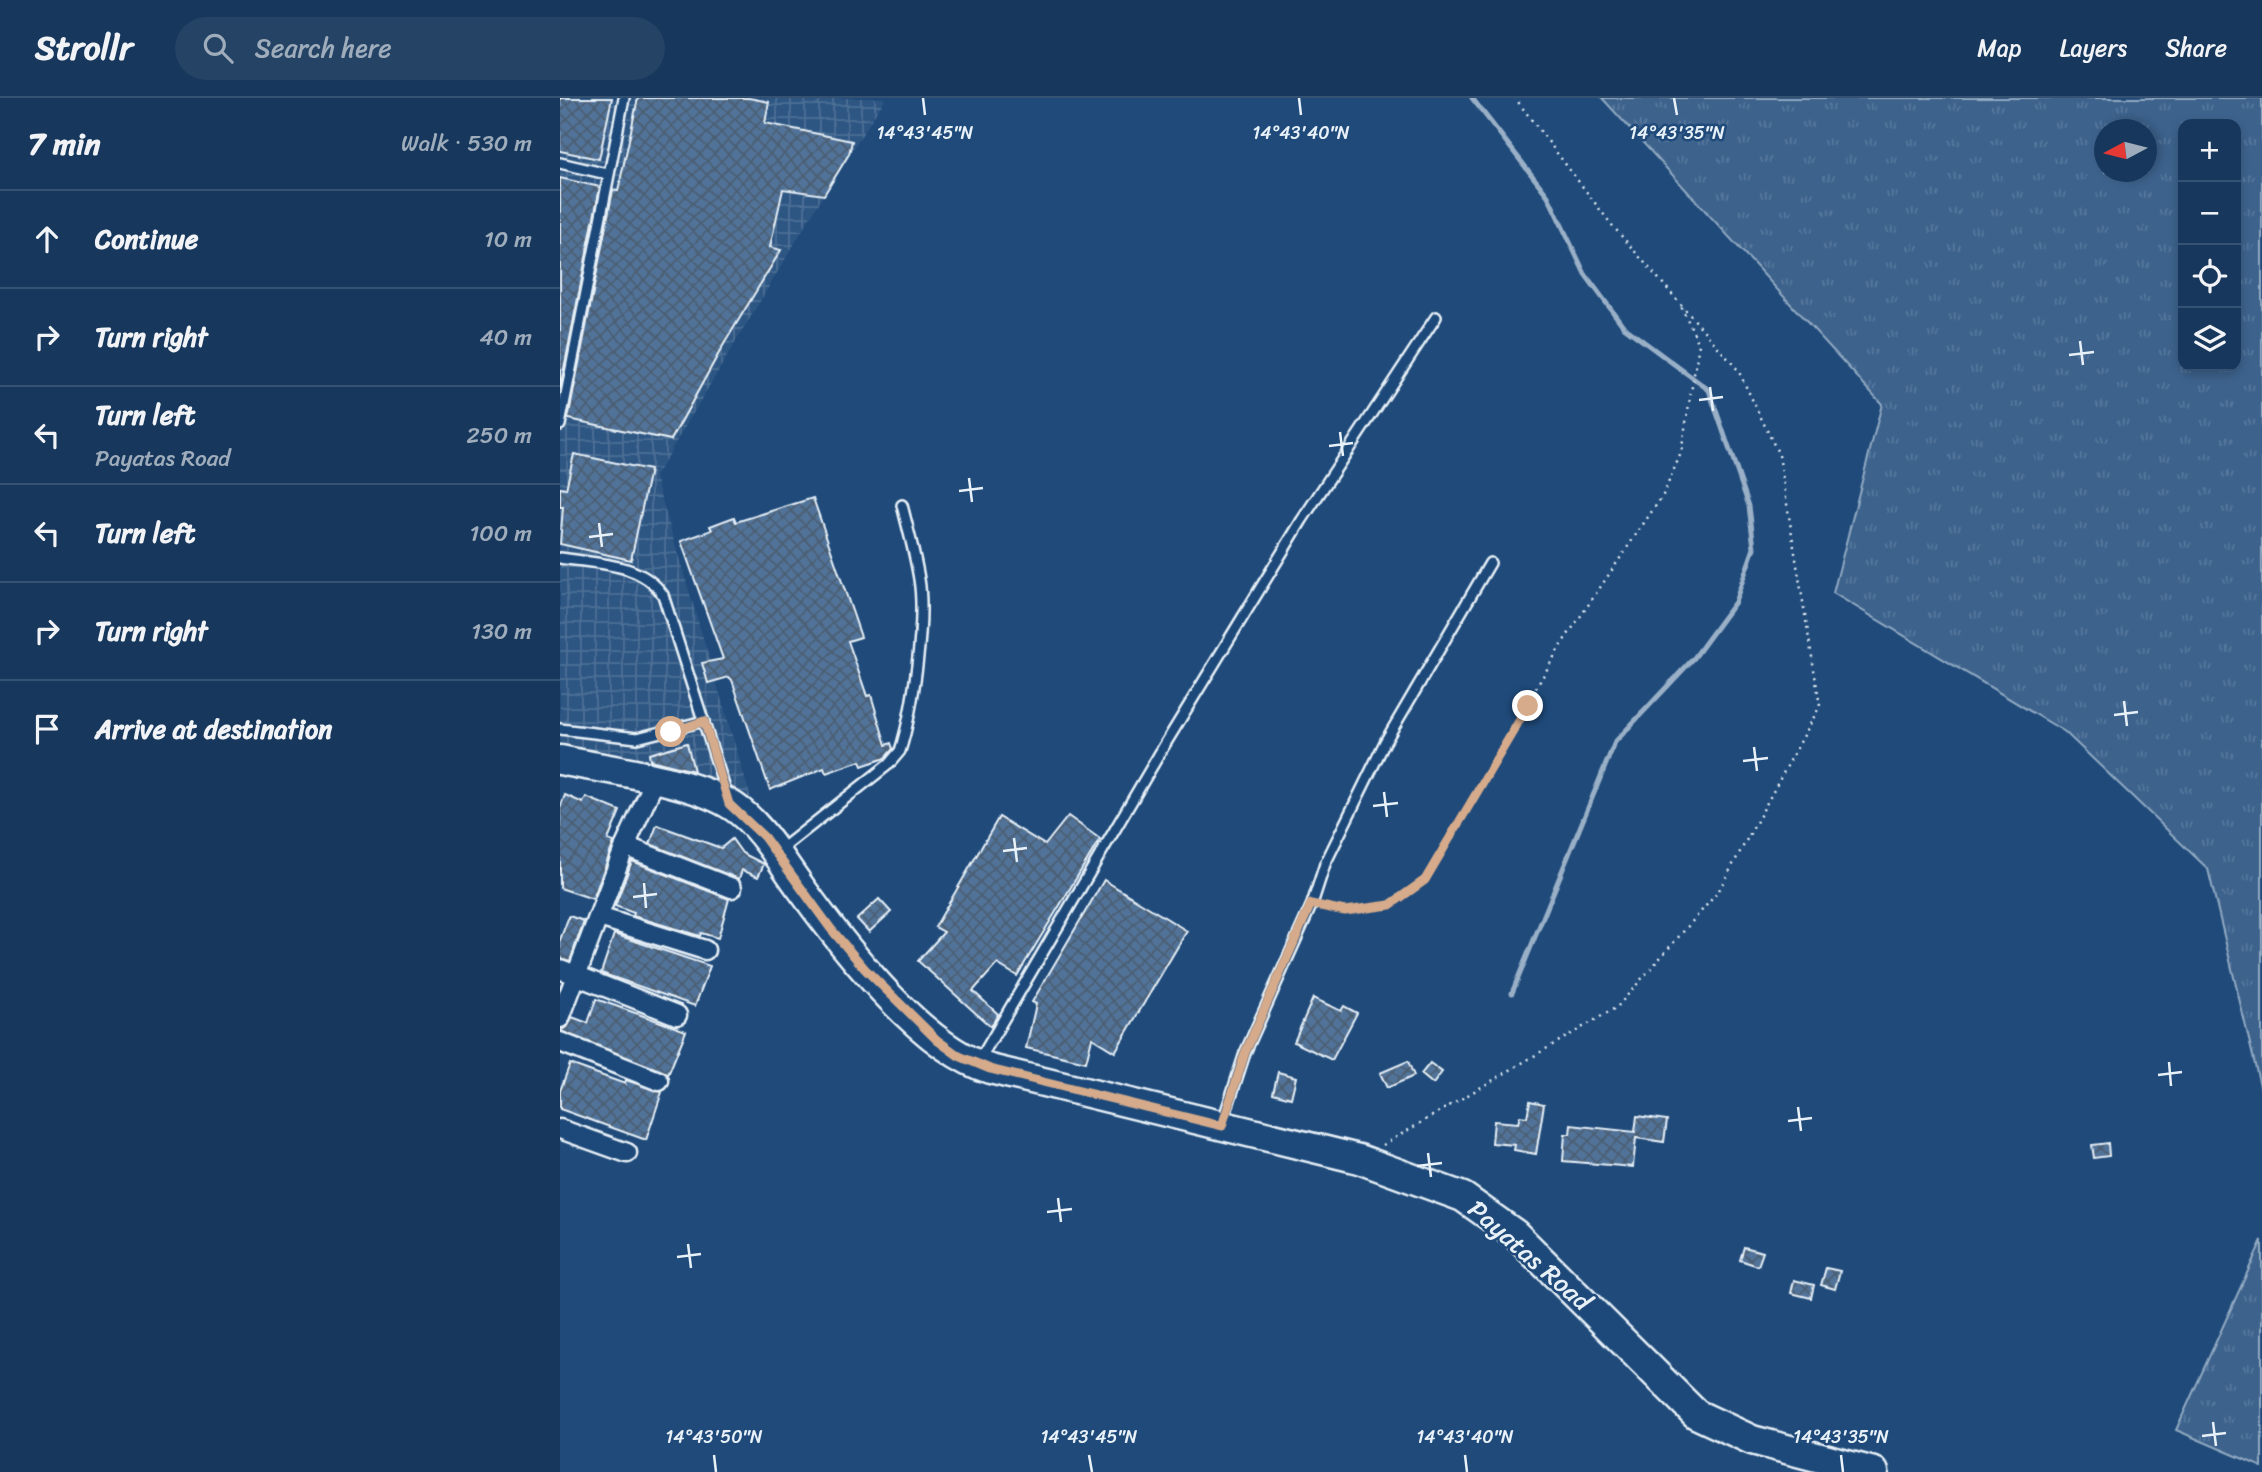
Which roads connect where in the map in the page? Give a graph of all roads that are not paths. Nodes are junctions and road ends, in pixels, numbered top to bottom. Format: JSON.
{"nodes":[{"id":1,"x":624,"y":98,"type":"edge"},
{"id":2,"x":560,"y":163,"type":"edge"},
{"id":3,"x":607,"y":174,"type":"junction"},
{"id":4,"x":1436,"y":317,"type":"dead end"},
{"id":5,"x":560,"y":425,"type":"edge"},
{"id":6,"x":902,"y":505,"type":"dead end"},
{"id":7,"x":560,"y":558,"type":"edge"},
{"id":8,"x":1490,"y":563,"type":"dead end"},
{"id":9,"x":704,"y":721,"type":"junction"},
{"id":10,"x":560,"y":729,"type":"edge"},
{"id":11,"x":560,"y":760,"type":"edge"},
{"id":12,"x":655,"y":780,"type":"junction"},
{"id":13,"x":729,"y":804,"type":"junction"},
{"id":14,"x":625,"y":846,"type":"junction"},
{"id":15,"x":776,"y":853,"type":"junction"},
{"id":16,"x":732,"y":888,"type":"dead end"},
{"id":17,"x":598,"y":917,"type":"junction"},
{"id":18,"x":705,"y":950,"type":"dead end"},
{"id":19,"x":568,"y":972,"type":"edge"},
{"id":20,"x":677,"y":1015,"type":"dead end"},
{"id":21,"x":560,"y":1018,"type":"edge"},
{"id":22,"x":560,"y":1042,"type":"edge"},
{"id":23,"x":977,"y":1065,"type":"junction"},
{"id":24,"x":659,"y":1082,"type":"dead end"},
{"id":25,"x":1222,"y":1126,"type":"junction"},
{"id":26,"x":560,"y":1129,"type":"edge"},
{"id":27,"x":627,"y":1153,"type":"dead end"},
{"id":28,"x":1874,"y":1472,"type":"edge"}],
"edges":[{"from":1,"to":3,"type":"lane"},
{"from":2,"to":3,"type":"lane"},
{"from":3,"to":5,"type":"lane"},
{"from":4,"to":23,"type":"lane"},
{"from":6,"to":15,"type":"lane"},
{"from":7,"to":9,"type":"lane"},
{"from":8,"to":25,"type":"lane"},
{"from":9,"to":10,"type":"lane"},
{"from":9,"to":13,"type":"lane"},
{"from":11,"to":12,"type":"main road","name":"Payatas Road"},
{"from":12,"to":13,"type":"main road","name":"Payatas Road"},
{"from":12,"to":14,"type":"street"},
{"from":13,"to":15,"type":"main road","name":"Payatas Road"},
{"from":14,"to":16,"type":"street"},
{"from":14,"to":17,"type":"street"},
{"from":15,"to":23,"type":"main road","name":"Payatas Road"},
{"from":17,"to":18,"type":"street"},
{"from":17,"to":19,"type":"street"},
{"from":19,"to":20,"type":"street"},
{"from":19,"to":21,"type":"street"},
{"from":22,"to":24,"type":"street"},
{"from":23,"to":25,"type":"main road","name":"Payatas Road"},
{"from":25,"to":28,"type":"main road","name":"Payatas Road"},
{"from":26,"to":27,"type":"street"}]}
